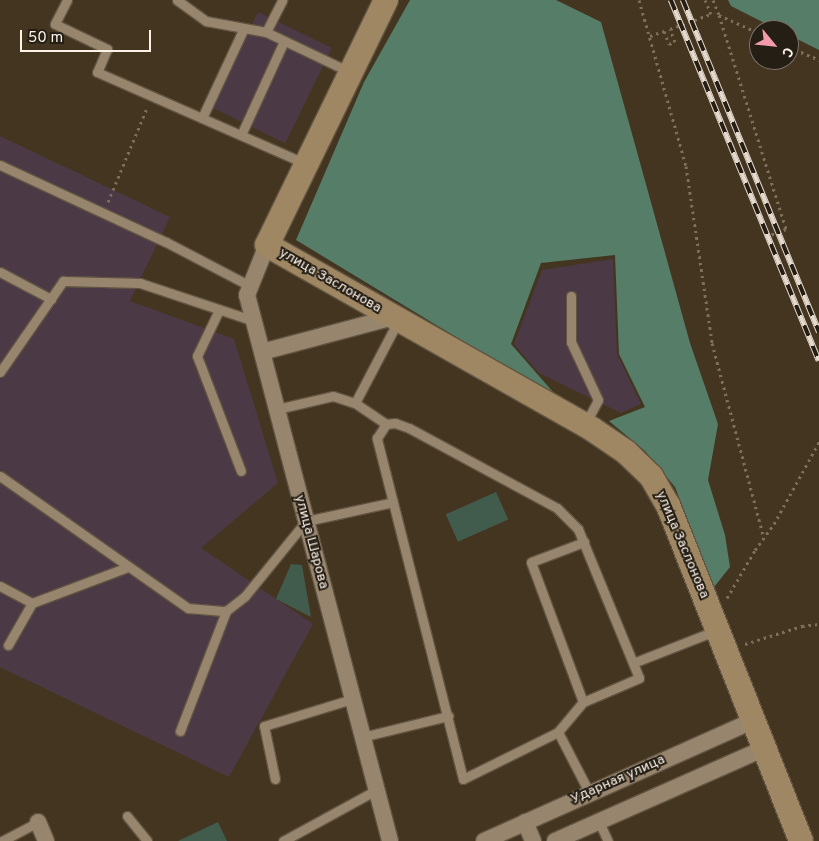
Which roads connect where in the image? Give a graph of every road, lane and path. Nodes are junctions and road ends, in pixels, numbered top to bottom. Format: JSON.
{"nodes":[{"id":1,"x":67,"y":0,"type":"edge"},
{"id":2,"x":177,"y":0,"type":"edge"},
{"id":3,"x":282,"y":0,"type":"edge"},
{"id":4,"x":386,"y":0,"type":"edge"},
{"id":5,"x":639,"y":0,"type":"edge"},
{"id":6,"x":705,"y":0,"type":"edge"},
{"id":7,"x":712,"y":0,"type":"edge"},
{"id":8,"x":719,"y":15,"type":"junction"},
{"id":9,"x":244,"y":28,"type":"junction"},
{"id":10,"x":749,"y":28,"type":"edge"},
{"id":11,"x":266,"y":32,"type":"junction"},
{"id":12,"x":650,"y":36,"type":"junction"},
{"id":13,"x":284,"y":41,"type":"junction"},
{"id":14,"x":799,"y":51,"type":"edge"},
{"id":15,"x":819,"y":60,"type":"edge"},
{"id":16,"x":352,"y":73,"type":"junction"},
{"id":17,"x":151,"y":96,"type":"junction"},
{"id":18,"x":202,"y":118,"type":"junction"},
{"id":19,"x":241,"y":135,"type":"junction"},
{"id":20,"x":307,"y":164,"type":"junction"},
{"id":21,"x":0,"y":165,"type":"edge"},
{"id":22,"x":103,"y":213,"type":"junction"},
{"id":23,"x":763,"y":238,"type":"dead end"},
{"id":24,"x":267,"y":245,"type":"junction"},
{"id":25,"x":0,"y":272,"type":"edge"},
{"id":26,"x":250,"y":286,"type":"junction"},
{"id":27,"x":571,"y":296,"type":"dead end"},
{"id":28,"x":51,"y":299,"type":"junction"},
{"id":29,"x":219,"y":310,"type":"junction"},
{"id":30,"x":396,"y":318,"type":"junction"},
{"id":31,"x":254,"y":321,"type":"junction"},
{"id":32,"x":262,"y":352,"type":"junction"},
{"id":33,"x":0,"y":372,"type":"edge"},
{"id":34,"x":355,"y":403,"type":"junction"},
{"id":35,"x":277,"y":409,"type":"junction"},
{"id":36,"x":386,"y":424,"type":"junction"},
{"id":37,"x":584,"y":425,"type":"junction"},
{"id":38,"x":819,"y":442,"type":"edge"},
{"id":39,"x":241,"y":471,"type":"dead end"},
{"id":40,"x":0,"y":476,"type":"edge"},
{"id":41,"x":393,"y":502,"type":"junction"},
{"id":42,"x":306,"y":521,"type":"junction"},
{"id":43,"x":764,"y":538,"type":"junction"},
{"id":44,"x":584,"y":542,"type":"junction"},
{"id":45,"x":128,"y":567,"type":"junction"},
{"id":46,"x":0,"y":586,"type":"edge"},
{"id":47,"x":32,"y":602,"type":"junction"},
{"id":48,"x":226,"y":611,"type":"junction"},
{"id":49,"x":819,"y":624,"type":"edge"},
{"id":50,"x":718,"y":631,"type":"junction"},
{"id":51,"x":8,"y":646,"type":"dead end"},
{"id":52,"x":633,"y":663,"type":"junction"},
{"id":53,"x":352,"y":699,"type":"junction"},
{"id":54,"x":583,"y":702,"type":"junction"},
{"id":55,"x":448,"y":716,"type":"junction"},
{"id":56,"x":754,"y":720,"type":"junction"},
{"id":57,"x":180,"y":731,"type":"dead end"},
{"id":58,"x":558,"y":732,"type":"junction"},
{"id":59,"x":362,"y":737,"type":"junction"},
{"id":60,"x":765,"y":748,"type":"junction"},
{"id":61,"x":275,"y":779,"type":"dead end"},
{"id":62,"x":376,"y":790,"type":"junction"},
{"id":63,"x":589,"y":792,"type":"junction"},
{"id":64,"x":126,"y":816,"type":"dead end"},
{"id":65,"x":38,"y":822,"type":"joint"},
{"id":66,"x":525,"y":822,"type":"junction"},
{"id":67,"x":599,"y":822,"type":"junction"},
{"id":68,"x":2,"y":841,"type":"edge"},
{"id":69,"x":46,"y":841,"type":"edge"},
{"id":70,"x":147,"y":841,"type":"edge"},
{"id":71,"x":283,"y":841,"type":"edge"},
{"id":72,"x":390,"y":841,"type":"edge"},
{"id":73,"x":484,"y":841,"type":"edge"},
{"id":74,"x":533,"y":841,"type":"edge"},
{"id":75,"x":555,"y":841,"type":"edge"},
{"id":76,"x":608,"y":841,"type":"edge"},
{"id":77,"x":801,"y":841,"type":"edge"}],
"edges":[{"from":1,"to":17,"type":"lane"},
{"from":2,"to":9,"type":"lane"},
{"from":3,"to":11,"type":"lane"},
{"from":4,"to":16,"type":"street"},
{"from":5,"to":12,"type":"path"},
{"from":6,"to":12,"type":"path"},
{"from":7,"to":8,"type":"path"},
{"from":8,"to":10,"type":"path"},
{"from":8,"to":23,"type":"path"},
{"from":9,"to":11,"type":"lane"},
{"from":9,"to":18,"type":"lane"},
{"from":11,"to":13,"type":"lane"},
{"from":12,"to":43,"type":"path"},
{"from":13,"to":16,"type":"lane"},
{"from":13,"to":19,"type":"lane"},
{"from":14,"to":15,"type":"path"},
{"from":16,"to":20,"type":"street"},
{"from":17,"to":18,"type":"lane"},
{"from":17,"to":22,"type":"path"},
{"from":18,"to":19,"type":"lane"},
{"from":19,"to":20,"type":"lane"},
{"from":20,"to":24,"type":"street"},
{"from":21,"to":22,"type":"lane"},
{"from":22,"to":26,"type":"lane"},
{"from":24,"to":26,"type":"street","name":"улица Шарова"},
{"from":24,"to":30,"type":"street","name":"улица Заслонова"},
{"from":25,"to":28,"type":"lane"},
{"from":26,"to":31,"type":"street","name":"улица Шарова"},
{"from":27,"to":37,"type":"lane"},
{"from":28,"to":29,"type":"lane"},
{"from":28,"to":33,"type":"lane"},
{"from":29,"to":31,"type":"lane"},
{"from":29,"to":39,"type":"lane"},
{"from":30,"to":32,"type":"street","name":"улица Заслонова"},
{"from":30,"to":34,"type":"lane"},
{"from":30,"to":37,"type":"street","name":"улица Заслонова"},
{"from":31,"to":32,"type":"street","name":"улица Шарова"},
{"from":32,"to":35,"type":"street","name":"улица Шарова"},
{"from":34,"to":35,"type":"lane"},
{"from":34,"to":36,"type":"lane"},
{"from":35,"to":42,"type":"street","name":"улица Шарова"},
{"from":36,"to":41,"type":"lane"},
{"from":36,"to":44,"type":"lane"},
{"from":37,"to":50,"type":"street","name":"улица Заслонова"},
{"from":38,"to":43,"type":"path"},
{"from":40,"to":45,"type":"lane"},
{"from":41,"to":42,"type":"lane"},
{"from":41,"to":55,"type":"lane"},
{"from":42,"to":48,"type":"lane"},
{"from":42,"to":53,"type":"street","name":"улица Шарова"},
{"from":43,"to":50,"type":"path"},
{"from":44,"to":52,"type":"lane"},
{"from":44,"to":54,"type":"lane"},
{"from":45,"to":47,"type":"lane"},
{"from":45,"to":48,"type":"lane"},
{"from":46,"to":47,"type":"lane"},
{"from":47,"to":51,"type":"lane"},
{"from":48,"to":57,"type":"lane"},
{"from":49,"to":50,"type":"path"},
{"from":50,"to":52,"type":"lane"},
{"from":50,"to":56,"type":"street","name":"улица Заслонова"},
{"from":52,"to":54,"type":"lane"},
{"from":53,"to":59,"type":"street","name":"улица Шарова"},
{"from":53,"to":61,"type":"lane"},
{"from":54,"to":58,"type":"lane"},
{"from":55,"to":58,"type":"lane"},
{"from":55,"to":59,"type":"lane"},
{"from":56,"to":60,"type":"street","name":"улица Заслонова"},
{"from":56,"to":63,"type":"street","name":"Ударная улица"},
{"from":58,"to":63,"type":"lane"},
{"from":59,"to":62,"type":"street","name":"улица Шарова"},
{"from":60,"to":67,"type":"street"},
{"from":60,"to":77,"type":"street","name":"улица Заслонова"},
{"from":62,"to":71,"type":"lane"},
{"from":62,"to":72,"type":"street","name":"улица Шарова"},
{"from":63,"to":66,"type":"street","name":"Ударная улица"},
{"from":64,"to":70,"type":"lane"},
{"from":65,"to":68,"type":"lane"},
{"from":65,"to":69,"type":"street"},
{"from":66,"to":73,"type":"street","name":"Ударная улица"},
{"from":66,"to":74,"type":"street"},
{"from":67,"to":75,"type":"street"},
{"from":67,"to":76,"type":"lane"}]}
